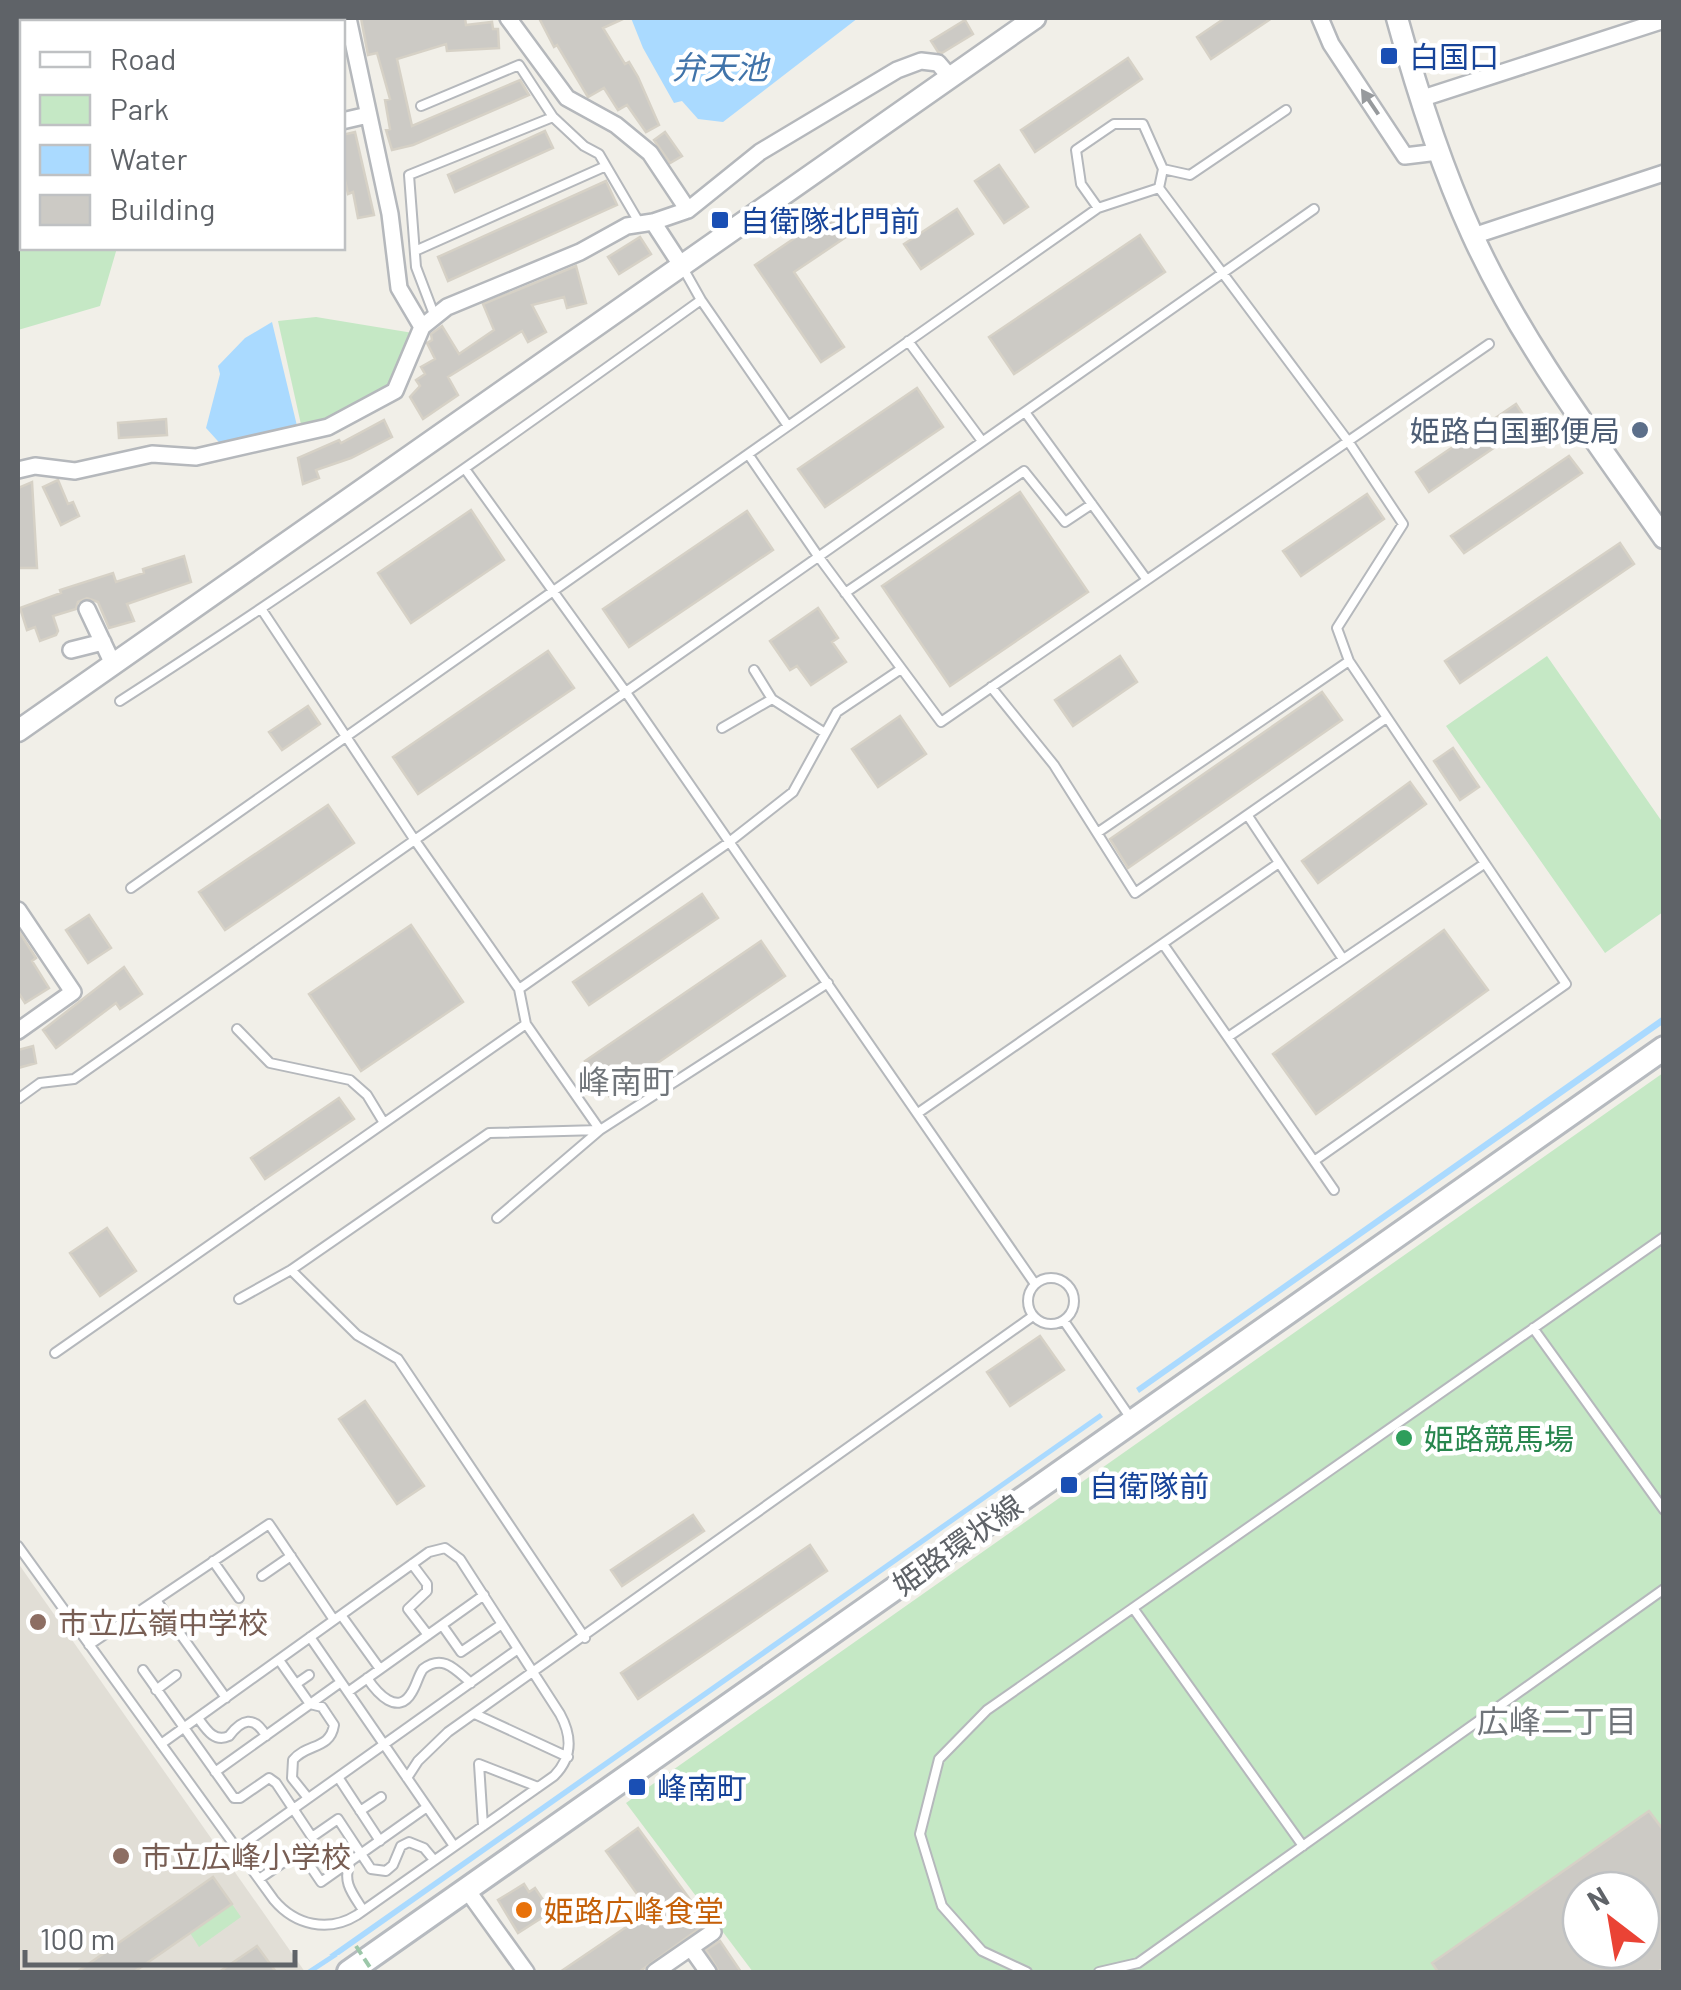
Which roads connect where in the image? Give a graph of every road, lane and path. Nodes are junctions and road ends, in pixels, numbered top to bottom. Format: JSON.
{"nodes":[{"id":1,"x":348,"y":18,"type":"edge"},
{"id":2,"x":508,"y":18,"type":"edge"},
{"id":3,"x":1036,"y":18,"type":"edge"},
{"id":4,"x":1320,"y":18,"type":"edge"},
{"id":5,"x":1396,"y":18,"type":"edge"},
{"id":6,"x":1664,"y":20,"type":"edge"},
{"id":7,"x":950,"y":77,"type":"junction"},
{"id":8,"x":1420,"y":100,"type":"junction"},
{"id":9,"x":421,"y":106,"type":"dead end"},
{"id":10,"x":1286,"y":110,"type":"dead end"},
{"id":11,"x":368,"y":114,"type":"junction"},
{"id":12,"x":553,"y":116,"type":"junction"},
{"id":13,"x":345,"y":120,"type":"edge"},
{"id":14,"x":1438,"y":152,"type":"junction"},
{"id":15,"x":606,"y":166,"type":"junction"},
{"id":16,"x":1164,"y":169,"type":"junction"},
{"id":17,"x":1664,"y":173,"type":"edge"},
{"id":18,"x":1159,"y":188,"type":"junction"},
{"id":19,"x":1098,"y":208,"type":"junction"},
{"id":20,"x":1314,"y":209,"type":"dead end"},
{"id":21,"x":688,"y":210,"type":"junction"},
{"id":22,"x":646,"y":223,"type":"junction"},
{"id":23,"x":1473,"y":236,"type":"junction"},
{"id":24,"x":415,"y":251,"type":"junction"},
{"id":25,"x":681,"y":265,"type":"junction"},
{"id":26,"x":1221,"y":274,"type":"junction"},
{"id":27,"x":700,"y":300,"type":"junction"},
{"id":28,"x":428,"y":322,"type":"junction"},
{"id":29,"x":908,"y":341,"type":"junction"},
{"id":30,"x":1488,"y":344,"type":"dead end"},
{"id":31,"x":1025,"y":412,"type":"junction"},
{"id":32,"x":788,"y":426,"type":"junction"},
{"id":33,"x":1348,"y":441,"type":"junction"},
{"id":34,"x":982,"y":442,"type":"junction"},
{"id":35,"x":748,"y":454,"type":"junction"},
{"id":36,"x":18,"y":470,"type":"edge"},
{"id":37,"x":465,"y":470,"type":"junction"},
{"id":38,"x":1092,"y":504,"type":"junction"},
{"id":39,"x":1664,"y":538,"type":"edge"},
{"id":40,"x":818,"y":556,"type":"junction"},
{"id":41,"x":1147,"y":580,"type":"junction"},
{"id":42,"x":553,"y":591,"type":"junction"},
{"id":43,"x":846,"y":594,"type":"junction"},
{"id":44,"x":88,"y":609,"type":"dead end"},
{"id":45,"x":262,"y":610,"type":"junction"},
{"id":46,"x":103,"y":642,"type":"junction"},
{"id":47,"x":70,"y":650,"type":"dead end"},
{"id":48,"x":1348,"y":661,"type":"junction"},
{"id":49,"x":114,"y":664,"type":"junction"},
{"id":50,"x":902,"y":669,"type":"junction"},
{"id":51,"x":754,"y":670,"type":"dead end"},
{"id":52,"x":990,"y":688,"type":"junction"},
{"id":53,"x":625,"y":691,"type":"junction"},
{"id":54,"x":772,"y":699,"type":"junction"},
{"id":55,"x":120,"y":701,"type":"dead end"},
{"id":56,"x":1385,"y":719,"type":"junction"},
{"id":57,"x":722,"y":728,"type":"dead end"},
{"id":58,"x":18,"y":732,"type":"edge"},
{"id":59,"x":826,"y":734,"type":"junction"},
{"id":60,"x":346,"y":736,"type":"junction"},
{"id":61,"x":1248,"y":816,"type":"junction"},
{"id":62,"x":1097,"y":833,"type":"junction"},
{"id":63,"x":414,"y":839,"type":"junction"},
{"id":64,"x":728,"y":843,"type":"junction"},
{"id":65,"x":1279,"y":863,"type":"junction"},
{"id":66,"x":1484,"y":864,"type":"junction"},
{"id":67,"x":131,"y":888,"type":"dead end"},
{"id":68,"x":18,"y":910,"type":"edge"},
{"id":69,"x":1163,"y":944,"type":"junction"},
{"id":70,"x":1343,"y":959,"type":"junction"},
{"id":71,"x":828,"y":983,"type":"junction"},
{"id":72,"x":518,"y":989,"type":"junction"},
{"id":73,"x":526,"y":1024,"type":"junction"},
{"id":74,"x":23,"y":1027,"type":"edge"},
{"id":75,"x":237,"y":1029,"type":"dead end"},
{"id":76,"x":1228,"y":1037,"type":"junction"},
{"id":77,"x":38,"y":1041,"type":"dead end"},
{"id":78,"x":1664,"y":1048,"type":"edge"},
{"id":79,"x":18,"y":1098,"type":"edge"},
{"id":80,"x":918,"y":1113,"type":"junction"},
{"id":81,"x":384,"y":1123,"type":"junction"},
{"id":82,"x":600,"y":1130,"type":"junction"},
{"id":83,"x":1314,"y":1161,"type":"junction"},
{"id":84,"x":1334,"y":1190,"type":"dead end"},
{"id":85,"x":497,"y":1218,"type":"dead end"},
{"id":86,"x":1664,"y":1237,"type":"edge"},
{"id":87,"x":291,"y":1270,"type":"junction"},
{"id":88,"x":1035,"y":1284,"type":"junction"},
{"id":89,"x":239,"y":1298,"type":"dead end"},
{"id":90,"x":1033,"y":1316,"type":"junction"},
{"id":91,"x":1064,"y":1321,"type":"junction"},
{"id":92,"x":1533,"y":1328,"type":"junction"},
{"id":93,"x":55,"y":1353,"type":"dead end"},
{"id":94,"x":1132,"y":1420,"type":"junction"},
{"id":95,"x":1664,"y":1510,"type":"edge"},
{"id":96,"x":18,"y":1546,"type":"edge"},
{"id":97,"x":290,"y":1556,"type":"junction"},
{"id":98,"x":213,"y":1561,"type":"junction"},
{"id":99,"x":412,"y":1564,"type":"junction"},
{"id":100,"x":262,"y":1576,"type":"dead end"},
{"id":101,"x":1664,"y":1590,"type":"edge"},
{"id":102,"x":484,"y":1596,"type":"junction"},
{"id":103,"x":238,"y":1598,"type":"dead end"},
{"id":104,"x":156,"y":1600,"type":"junction"},
{"id":105,"x":1133,"y":1608,"type":"junction"},
{"id":106,"x":338,"y":1618,"type":"junction"},
{"id":107,"x":502,"y":1624,"type":"junction"},
{"id":108,"x":442,"y":1625,"type":"junction"},
{"id":109,"x":428,"y":1635,"type":"junction"},
{"id":110,"x":310,"y":1637,"type":"junction"},
{"id":111,"x":585,"y":1638,"type":"junction"},
{"id":112,"x":360,"y":1642,"type":"junction"},
{"id":113,"x":89,"y":1645,"type":"junction"},
{"id":114,"x":518,"y":1649,"type":"junction"},
{"id":115,"x":348,"y":1651,"type":"dead end"},
{"id":116,"x":279,"y":1660,"type":"junction"},
{"id":117,"x":380,"y":1669,"type":"junction"},
{"id":118,"x":142,"y":1670,"type":"dead end"},
{"id":119,"x":534,"y":1674,"type":"junction"},
{"id":120,"x":176,"y":1675,"type":"dead end"},
{"id":121,"x":309,"y":1675,"type":"dead end"},
{"id":122,"x":367,"y":1678,"type":"junction"},
{"id":123,"x":341,"y":1682,"type":"junction"},
{"id":124,"x":471,"y":1683,"type":"junction"},
{"id":125,"x":296,"y":1684,"type":"junction"},
{"id":126,"x":156,"y":1690,"type":"junction"},
{"id":127,"x":348,"y":1692,"type":"junction"},
{"id":128,"x":226,"y":1698,"type":"junction"},
{"id":129,"x":310,"y":1704,"type":"junction"},
{"id":130,"x":475,"y":1714,"type":"junction"},
{"id":131,"x":198,"y":1718,"type":"junction"},
{"id":132,"x":184,"y":1728,"type":"junction"},
{"id":133,"x":266,"y":1736,"type":"junction"},
{"id":134,"x":161,"y":1744,"type":"junction"},
{"id":135,"x":384,"y":1744,"type":"junction"},
{"id":136,"x":568,"y":1757,"type":"junction"},
{"id":137,"x":216,"y":1772,"type":"junction"},
{"id":138,"x":338,"y":1777,"type":"junction"},
{"id":139,"x":407,"y":1778,"type":"junction"},
{"id":140,"x":538,"y":1787,"type":"junction"},
{"id":141,"x":380,"y":1797,"type":"dead end"},
{"id":142,"x":308,"y":1798,"type":"junction"},
{"id":143,"x":294,"y":1808,"type":"junction"},
{"id":144,"x":427,"y":1808,"type":"junction"},
{"id":145,"x":360,"y":1811,"type":"junction"},
{"id":146,"x":483,"y":1826,"type":"junction"},
{"id":147,"x":380,"y":1841,"type":"junction"},
{"id":148,"x":454,"y":1846,"type":"junction"},
{"id":149,"x":1303,"y":1846,"type":"junction"},
{"id":150,"x":237,"y":1849,"type":"junction"},
{"id":151,"x":361,"y":1854,"type":"junction"},
{"id":152,"x":434,"y":1860,"type":"junction"},
{"id":153,"x":350,"y":1862,"type":"junction"},
{"id":154,"x":259,"y":1879,"type":"junction"},
{"id":155,"x":467,"y":1890,"type":"junction"},
{"id":156,"x":363,"y":1910,"type":"junction"},
{"id":157,"x":713,"y":1932,"type":"dead end"},
{"id":158,"x":356,"y":1946,"type":"dead end"},
{"id":159,"x":691,"y":1948,"type":"junction"},
{"id":160,"x":350,"y":1972,"type":"edge"},
{"id":161,"x":373,"y":1972,"type":"edge"},
{"id":162,"x":526,"y":1972,"type":"edge"},
{"id":163,"x":655,"y":1972,"type":"edge"},
{"id":164,"x":708,"y":1972,"type":"edge"},
{"id":165,"x":1027,"y":1972,"type":"edge"},
{"id":166,"x":1099,"y":1972,"type":"edge"}],
"edges":[{"from":1,"to":11,"type":"street"},
{"from":2,"to":21,"type":"street"},
{"from":3,"to":7,"type":"street"},
{"from":14,"to":4,"type":"street","one_way":true},
{"from":5,"to":8,"type":"street"},
{"from":6,"to":8,"type":"street"},
{"from":7,"to":21,"type":"street"},
{"from":7,"to":25,"type":"street"},
{"from":8,"to":14,"type":"street"},
{"from":9,"to":12,"type":"lane"},
{"from":10,"to":16,"type":"lane"},
{"from":11,"to":13,"type":"street"},
{"from":11,"to":28,"type":"street"},
{"from":12,"to":15,"type":"lane"},
{"from":12,"to":24,"type":"lane"},
{"from":14,"to":23,"type":"street"},
{"from":15,"to":22,"type":"lane"},
{"from":15,"to":24,"type":"lane"},
{"from":16,"to":18,"type":"lane"},
{"from":16,"to":19,"type":"lane"},
{"from":17,"to":23,"type":"street"},
{"from":18,"to":19,"type":"lane"},
{"from":18,"to":26,"type":"lane"},
{"from":19,"to":29,"type":"lane"},
{"from":20,"to":26,"type":"lane"},
{"from":21,"to":22,"type":"street"},
{"from":22,"to":25,"type":"street"},
{"from":22,"to":28,"type":"street"},
{"from":23,"to":39,"type":"street"},
{"from":24,"to":28,"type":"lane"},
{"from":25,"to":27,"type":"lane"},
{"from":25,"to":49,"type":"street"},
{"from":26,"to":31,"type":"lane"},
{"from":26,"to":33,"type":"lane"},
{"from":27,"to":32,"type":"lane"},
{"from":27,"to":37,"type":"lane"},
{"from":28,"to":36,"type":"street"},
{"from":29,"to":32,"type":"lane"},
{"from":29,"to":34,"type":"lane"},
{"from":30,"to":33,"type":"lane"},
{"from":31,"to":34,"type":"lane"},
{"from":31,"to":38,"type":"lane"},
{"from":32,"to":35,"type":"lane"},
{"from":33,"to":41,"type":"lane"},
{"from":33,"to":48,"type":"lane"},
{"from":34,"to":40,"type":"lane"},
{"from":35,"to":40,"type":"lane"},
{"from":35,"to":42,"type":"lane"},
{"from":37,"to":42,"type":"lane"},
{"from":37,"to":45,"type":"lane"},
{"from":38,"to":41,"type":"lane"},
{"from":38,"to":43,"type":"lane"},
{"from":40,"to":43,"type":"lane"},
{"from":40,"to":53,"type":"lane"},
{"from":41,"to":52,"type":"lane"},
{"from":42,"to":53,"type":"lane"},
{"from":42,"to":60,"type":"lane"},
{"from":43,"to":50,"type":"lane"},
{"from":44,"to":46,"type":"street"},
{"from":45,"to":55,"type":"lane"},
{"from":45,"to":60,"type":"lane"},
{"from":46,"to":47,"type":"street"},
{"from":46,"to":49,"type":"street"},
{"from":48,"to":56,"type":"lane"},
{"from":48,"to":62,"type":"lane"},
{"from":49,"to":58,"type":"street"},
{"from":50,"to":52,"type":"lane"},
{"from":50,"to":59,"type":"lane"},
{"from":51,"to":54,"type":"lane"},
{"from":52,"to":62,"type":"lane"},
{"from":53,"to":63,"type":"lane"},
{"from":53,"to":64,"type":"lane"},
{"from":54,"to":57,"type":"lane"},
{"from":54,"to":59,"type":"lane"},
{"from":56,"to":61,"type":"lane"},
{"from":56,"to":66,"type":"lane"},
{"from":59,"to":64,"type":"lane"},
{"from":60,"to":63,"type":"lane"},
{"from":60,"to":67,"type":"lane"},
{"from":61,"to":62,"type":"lane"},
{"from":61,"to":65,"type":"lane"},
{"from":63,"to":72,"type":"lane"},
{"from":63,"to":79,"type":"lane"},
{"from":64,"to":71,"type":"lane"},
{"from":64,"to":72,"type":"lane"},
{"from":65,"to":69,"type":"lane"},
{"from":65,"to":70,"type":"lane"},
{"from":66,"to":70,"type":"lane"},
{"from":66,"to":83,"type":"lane"},
{"from":68,"to":74,"type":"street"},
{"from":69,"to":76,"type":"lane"},
{"from":69,"to":80,"type":"lane"},
{"from":70,"to":76,"type":"lane"},
{"from":71,"to":80,"type":"lane"},
{"from":71,"to":82,"type":"lane"},
{"from":72,"to":73,"type":"lane"},
{"from":73,"to":81,"type":"lane"},
{"from":73,"to":82,"type":"lane"},
{"from":74,"to":77,"type":"street"},
{"from":75,"to":81,"type":"lane"},
{"from":76,"to":83,"type":"lane"},
{"from":78,"to":94,"type":"main road","name":"姫路環状線"},
{"from":80,"to":88,"type":"lane"},
{"from":81,"to":93,"type":"lane"},
{"from":82,"to":85,"type":"lane"},
{"from":82,"to":87,"type":"lane"},
{"from":83,"to":84,"type":"lane"},
{"from":86,"to":92,"type":"lane"},
{"from":87,"to":89,"type":"lane"},
{"from":87,"to":111,"type":"lane"},
{"from":88,"to":90,"type":"lane"},
{"from":88,"to":91,"type":"lane"},
{"from":90,"to":91,"type":"lane"},
{"from":90,"to":111,"type":"lane"},
{"from":91,"to":94,"type":"lane"},
{"from":92,"to":95,"type":"lane"},
{"from":92,"to":105,"type":"lane"},
{"from":94,"to":155,"type":"main road","name":"姫路環状線"},
{"from":96,"to":113,"type":"lane"},
{"from":97,"to":98,"type":"lane"},
{"from":97,"to":100,"type":"lane"},
{"from":97,"to":106,"type":"lane"},
{"from":98,"to":103,"type":"lane"},
{"from":98,"to":104,"type":"lane"},
{"from":99,"to":102,"type":"lane"},
{"from":99,"to":106,"type":"lane"},
{"from":99,"to":109,"type":"lane"},
{"from":101,"to":149,"type":"lane"},
{"from":102,"to":107,"type":"lane"},
{"from":102,"to":108,"type":"lane"},
{"from":104,"to":113,"type":"lane"},
{"from":104,"to":128,"type":"lane"},
{"from":105,"to":149,"type":"lane"},
{"from":105,"to":165,"type":"lane"},
{"from":106,"to":110,"type":"lane"},
{"from":106,"to":112,"type":"lane"},
{"from":107,"to":108,"type":"lane"},
{"from":107,"to":114,"type":"lane"},
{"from":108,"to":109,"type":"lane"},
{"from":109,"to":117,"type":"lane"},
{"from":110,"to":116,"type":"lane"},
{"from":110,"to":123,"type":"lane"},
{"from":111,"to":119,"type":"lane"},
{"from":112,"to":115,"type":"lane"},
{"from":112,"to":117,"type":"lane"},
{"from":113,"to":134,"type":"lane"},
{"from":114,"to":119,"type":"lane"},
{"from":114,"to":124,"type":"lane"},
{"from":116,"to":125,"type":"lane"},
{"from":116,"to":128,"type":"lane"},
{"from":117,"to":122,"type":"lane"},
{"from":118,"to":126,"type":"lane"},
{"from":119,"to":130,"type":"lane"},
{"from":119,"to":136,"type":"lane"},
{"from":120,"to":126,"type":"lane"},
{"from":121,"to":125,"type":"lane"},
{"from":122,"to":124,"type":"lane"},
{"from":122,"to":127,"type":"lane"},
{"from":123,"to":127,"type":"lane"},
{"from":123,"to":129,"type":"lane"},
{"from":124,"to":135,"type":"lane"},
{"from":125,"to":129,"type":"lane"},
{"from":126,"to":132,"type":"lane"},
{"from":127,"to":135,"type":"lane"},
{"from":128,"to":131,"type":"lane"},
{"from":129,"to":133,"type":"lane"},
{"from":129,"to":142,"type":"lane"},
{"from":130,"to":136,"type":"lane"},
{"from":130,"to":139,"type":"lane"},
{"from":131,"to":132,"type":"lane"},
{"from":131,"to":133,"type":"lane"},
{"from":132,"to":134,"type":"lane"},
{"from":132,"to":137,"type":"lane"},
{"from":133,"to":137,"type":"lane"},
{"from":134,"to":150,"type":"lane"},
{"from":135,"to":138,"type":"lane"},
{"from":135,"to":139,"type":"lane"},
{"from":136,"to":140,"type":"lane"},
{"from":137,"to":143,"type":"lane"},
{"from":138,"to":142,"type":"lane"},
{"from":138,"to":145,"type":"lane"},
{"from":139,"to":144,"type":"lane"},
{"from":140,"to":146,"type":"lane"},
{"from":140,"to":146,"type":"lane"},
{"from":141,"to":145,"type":"lane"},
{"from":142,"to":143,"type":"lane"},
{"from":143,"to":150,"type":"lane"},
{"from":143,"to":151,"type":"lane"},
{"from":144,"to":147,"type":"lane"},
{"from":144,"to":148,"type":"lane"},
{"from":145,"to":147,"type":"lane"},
{"from":146,"to":148,"type":"lane"},
{"from":147,"to":151,"type":"lane"},
{"from":148,"to":152,"type":"lane"},
{"from":149,"to":166,"type":"lane"},
{"from":150,"to":154,"type":"lane"},
{"from":151,"to":152,"type":"lane"},
{"from":151,"to":153,"type":"lane"},
{"from":152,"to":156,"type":"lane"},
{"from":153,"to":154,"type":"lane"},
{"from":153,"to":156,"type":"lane"},
{"from":154,"to":156,"type":"lane"},
{"from":155,"to":160,"type":"main road","name":"姫路環状線"},
{"from":155,"to":162,"type":"street"},
{"from":157,"to":159,"type":"street"},
{"from":158,"to":161,"type":"path","bridge":true},
{"from":159,"to":163,"type":"street"},
{"from":159,"to":164,"type":"street"}]}
